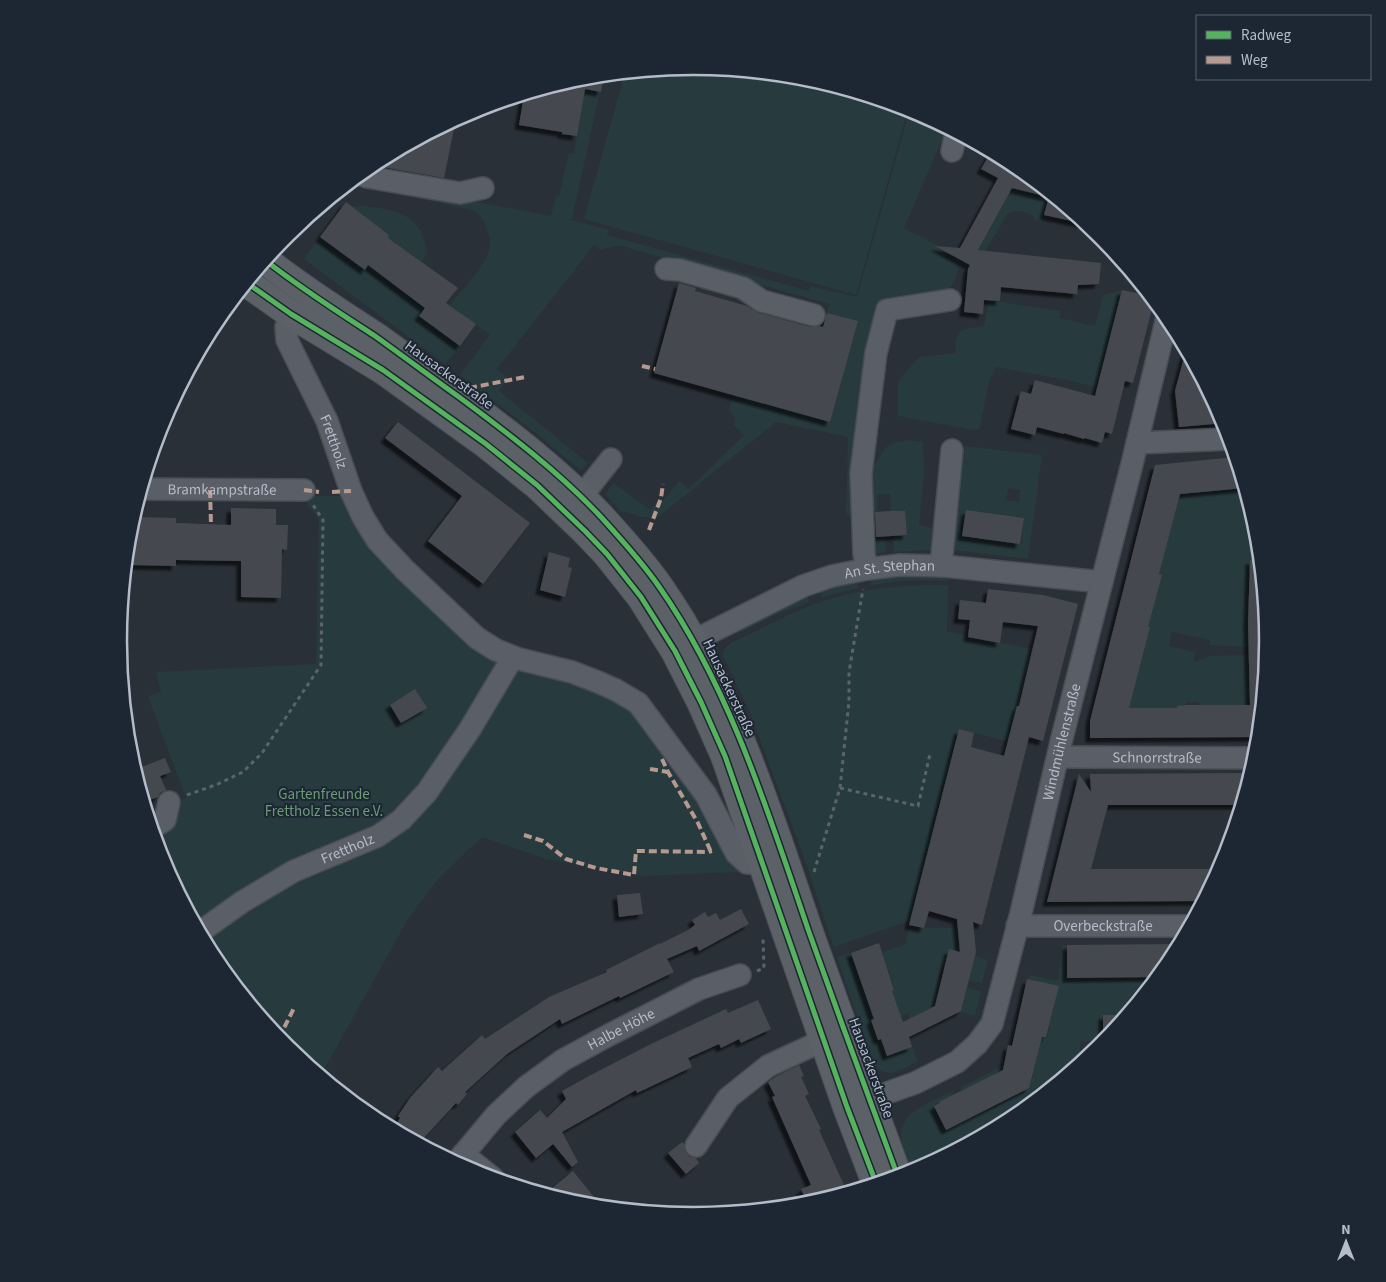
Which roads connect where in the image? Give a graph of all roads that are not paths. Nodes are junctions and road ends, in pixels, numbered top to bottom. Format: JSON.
{"nodes":[{"id":1,"x":370,"y":177,"type":"edge"},
{"id":2,"x":483,"y":188,"type":"dead end"},
{"id":3,"x":270,"y":264,"type":"edge"},
{"id":4,"x":666,"y":269,"type":"dead end"},
{"id":5,"x":252,"y":286,"type":"edge"},
{"id":6,"x":950,"y":300,"type":"dead end"},
{"id":7,"x":291,"y":314,"type":"junction"},
{"id":8,"x":814,"y":315,"type":"dead end"},
{"id":9,"x":1164,"y":328,"type":"edge"},
{"id":10,"x":1222,"y":439,"type":"edge"},
{"id":11,"x":1137,"y":443,"type":"junction"},
{"id":12,"x":952,"y":450,"type":"dead end"},
{"id":13,"x":611,"y":459,"type":"dead end"},
{"id":14,"x":148,"y":489,"type":"edge"},
{"id":15,"x":304,"y":490,"type":"road end"},
{"id":16,"x":581,"y":497,"type":"junction"},
{"id":17,"x":941,"y":566,"type":"junction"},
{"id":18,"x":864,"y":570,"type":"junction"},
{"id":19,"x":1102,"y":582,"type":"junction"},
{"id":20,"x":693,"y":641,"type":"junction"},
{"id":21,"x":513,"y":657,"type":"junction"},
{"id":22,"x":1058,"y":756,"type":"junction"},
{"id":23,"x":1246,"y":758,"type":"edge"},
{"id":24,"x":169,"y":802,"type":"road end"},
{"id":25,"x":158,"y":825,"type":"edge"},
{"id":26,"x":763,"y":864,"type":"junction"},
{"id":27,"x":1017,"y":926,"type":"junction"},
{"id":28,"x":1182,"y":926,"type":"edge"},
{"id":29,"x":205,"y":928,"type":"edge"},
{"id":30,"x":740,"y":975,"type":"road end"},
{"id":31,"x":824,"y":1040,"type":"junction"},
{"id":32,"x":859,"y":1103,"type":"junction"},
{"id":33,"x":696,"y":1146,"type":"dead end"},
{"id":34,"x":460,"y":1157,"type":"edge"},
{"id":35,"x":894,"y":1170,"type":"edge"},
{"id":36,"x":875,"y":1177,"type":"edge"}],
"edges":[{"from":1,"to":2,"type":"street"},
{"from":3,"to":16,"type":"main road","name":"Hausackerstraße"},
{"from":4,"to":8,"type":"street"},
{"from":5,"to":7,"type":"main road","name":"Hausackerstraße"},
{"from":6,"to":18,"type":"street"},
{"from":7,"to":21,"type":"street","name":"Frettholz"},
{"from":7,"to":26,"type":"main road","name":"Hausackerstraße"},
{"from":9,"to":11,"type":"street","name":"Windmühlenstraße"},
{"from":10,"to":11,"type":"street"},
{"from":11,"to":19,"type":"street","name":"Windmühlenstraße"},
{"from":12,"to":17,"type":"street"},
{"from":13,"to":16,"type":"street"},
{"from":14,"to":15,"type":"street","name":"Bramkampstraße"},
{"from":16,"to":20,"type":"main road","name":"Hausackerstraße"},
{"from":17,"to":18,"type":"street","name":"An St. Stephan"},
{"from":17,"to":19,"type":"street","name":"An St. Stephan"},
{"from":18,"to":20,"type":"street","name":"An St. Stephan"},
{"from":19,"to":22,"type":"street","name":"Windmühlenstraße"},
{"from":20,"to":32,"type":"main road","name":"Hausackerstraße"},
{"from":21,"to":26,"type":"street","name":"Frettholz"},
{"from":21,"to":29,"type":"street","name":"Frettholz"},
{"from":22,"to":23,"type":"street","name":"Schnorrstraße"},
{"from":22,"to":27,"type":"street","name":"Windmühlenstraße"},
{"from":24,"to":25,"type":"street"},
{"from":26,"to":31,"type":"main road","name":"Hausackerstraße"},
{"from":27,"to":28,"type":"street","name":"Overbeckstraße"},
{"from":27,"to":32,"type":"street","name":"Windmühlenstraße"},
{"from":30,"to":34,"type":"street","name":"Halbe Höhe"},
{"from":31,"to":32,"type":"main road","name":"Hausackerstraße"},
{"from":31,"to":33,"type":"street"},
{"from":32,"to":35,"type":"main road","name":"Hausackerstraße"},
{"from":32,"to":36,"type":"main road","name":"Hausackerstraße"}]}
